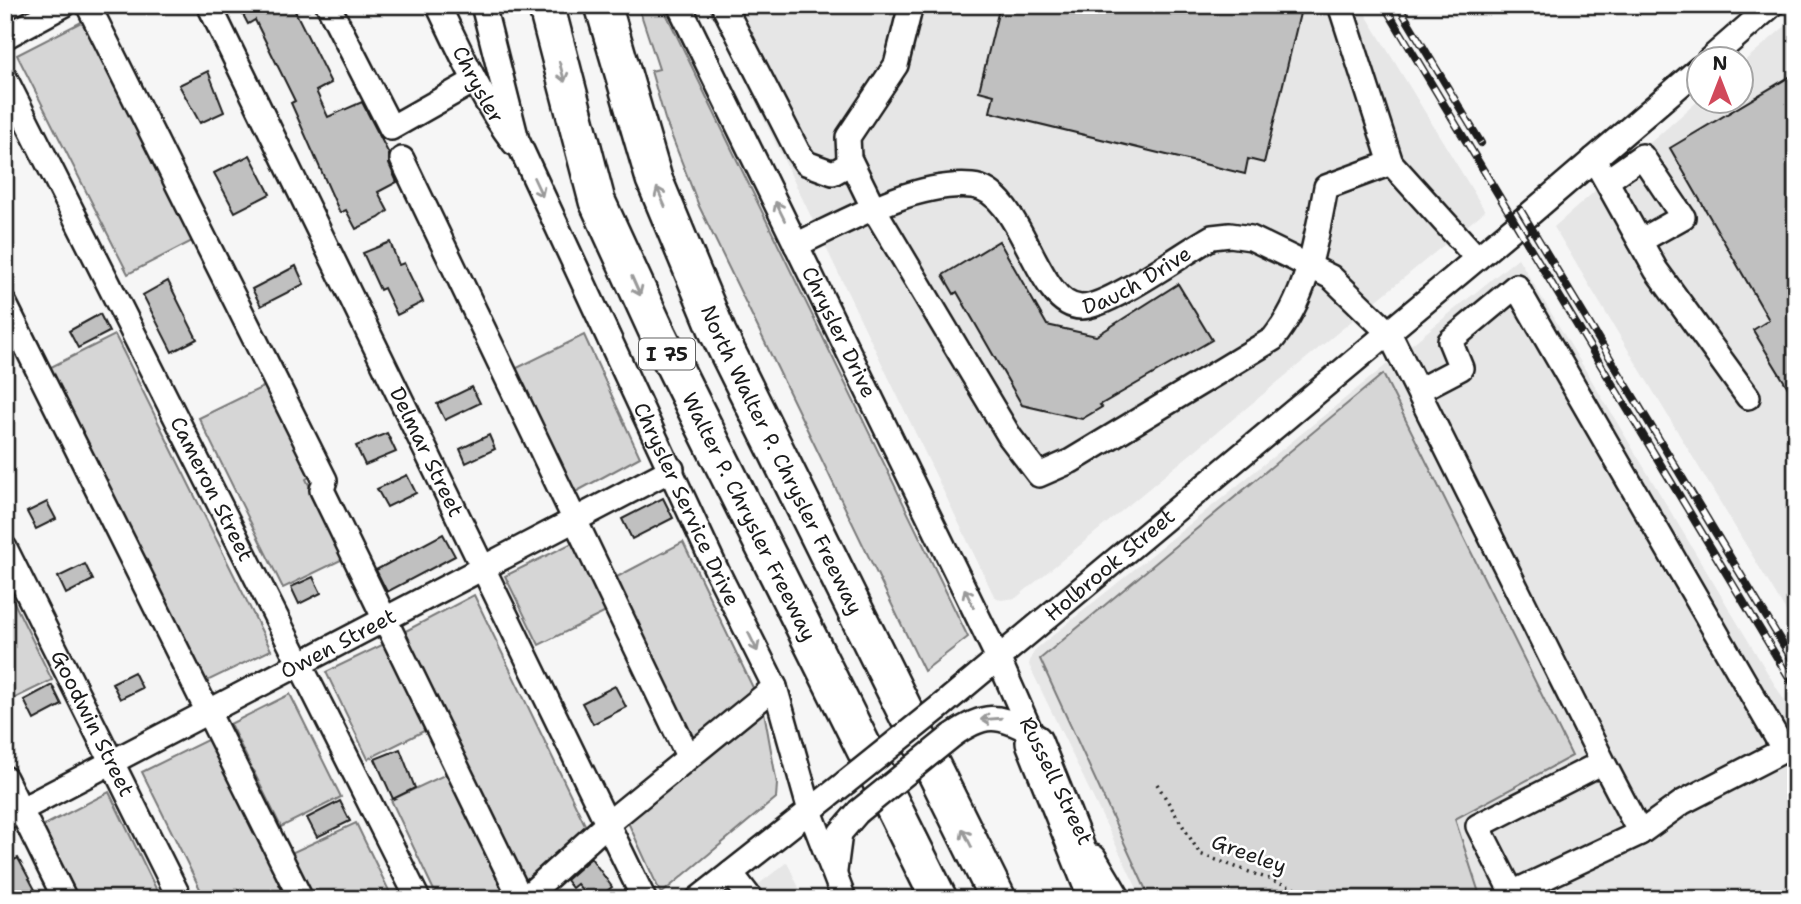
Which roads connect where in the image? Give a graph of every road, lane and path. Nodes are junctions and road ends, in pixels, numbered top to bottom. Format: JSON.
{"nodes":[{"id":1,"x":64,"y":5,"type":"edge"},
{"id":2,"x":88,"y":5,"type":"edge"},
{"id":3,"x":209,"y":5,"type":"edge"},
{"id":4,"x":328,"y":5,"type":"edge"},
{"id":5,"x":438,"y":5,"type":"edge"},
{"id":6,"x":484,"y":5,"type":"edge"},
{"id":7,"x":546,"y":5,"type":"edge"},
{"id":8,"x":603,"y":5,"type":"edge"},
{"id":9,"x":679,"y":5,"type":"edge"},
{"id":10,"x":723,"y":5,"type":"edge"},
{"id":11,"x":911,"y":5,"type":"edge"},
{"id":12,"x":1340,"y":5,"type":"edge"},
{"id":13,"x":1772,"y":5,"type":"edge"},
{"id":14,"x":5,"y":37,"type":"edge"},
{"id":15,"x":1725,"y":46,"type":"edge"},
{"id":16,"x":5,"y":78,"type":"edge"},
{"id":17,"x":1686,"y":79,"type":"edge"},
{"id":18,"x":474,"y":81,"type":"junction"},
{"id":19,"x":402,"y":159,"type":"dead end"},
{"id":20,"x":525,"y":159,"type":"junction"},
{"id":21,"x":1594,"y":159,"type":"junction"},
{"id":22,"x":851,"y":163,"type":"junction"},
{"id":23,"x":1391,"y":163,"type":"junction"},
{"id":24,"x":1608,"y":180,"type":"junction"},
{"id":25,"x":874,"y":209,"type":"junction"},
{"id":26,"x":1640,"y":241,"type":"junction"},
{"id":27,"x":796,"y":245,"type":"junction"},
{"id":28,"x":1478,"y":258,"type":"junction"},
{"id":29,"x":1311,"y":267,"type":"junction"},
{"id":30,"x":5,"y":304,"type":"edge"},
{"id":31,"x":1389,"y":333,"type":"junction"},
{"id":32,"x":1419,"y":390,"type":"junction"},
{"id":33,"x":1748,"y":397,"type":"dead end"},
{"id":34,"x":672,"y":468,"type":"junction"},
{"id":35,"x":574,"y":519,"type":"junction"},
{"id":36,"x":5,"y":548,"type":"edge"},
{"id":37,"x":483,"y":568,"type":"junction"},
{"id":38,"x":383,"y":619,"type":"junction"},
{"id":39,"x":999,"y":660,"type":"junction"},
{"id":40,"x":300,"y":663,"type":"junction"},
{"id":41,"x":775,"y":687,"type":"junction"},
{"id":42,"x":207,"y":712,"type":"junction"},
{"id":43,"x":1032,"y":737,"type":"junction"},
{"id":44,"x":688,"y":756,"type":"junction"},
{"id":45,"x":111,"y":762,"type":"junction"},
{"id":46,"x":1603,"y":762,"type":"junction"},
{"id":47,"x":5,"y":778,"type":"edge"},
{"id":48,"x":1157,"y":784,"type":"dead end"},
{"id":49,"x":810,"y":811,"type":"junction"},
{"id":50,"x":13,"y":814,"type":"edge"},
{"id":51,"x":607,"y":824,"type":"junction"},
{"id":52,"x":1640,"y":833,"type":"junction"},
{"id":53,"x":731,"y":873,"type":"junction"},
{"id":54,"x":835,"y":877,"type":"junction"},
{"id":55,"x":1509,"y":897,"type":"edge"},
{"id":56,"x":65,"y":899,"type":"edge"},
{"id":57,"x":180,"y":899,"type":"edge"},
{"id":58,"x":301,"y":899,"type":"edge"},
{"id":59,"x":418,"y":899,"type":"edge"},
{"id":60,"x":522,"y":899,"type":"edge"},
{"id":61,"x":644,"y":899,"type":"edge"},
{"id":62,"x":698,"y":899,"type":"edge"},
{"id":63,"x":751,"y":899,"type":"edge"},
{"id":64,"x":844,"y":899,"type":"edge"},
{"id":65,"x":939,"y":899,"type":"edge"},
{"id":66,"x":998,"y":899,"type":"edge"},
{"id":67,"x":1097,"y":899,"type":"edge"},
{"id":68,"x":1119,"y":899,"type":"edge"},
{"id":69,"x":1324,"y":899,"type":"edge"}],
"edges":[{"from":1,"to":14,"type":"street"},
{"from":2,"to":38,"type":"street"},
{"from":3,"to":37,"type":"street","name":"Delmar Street"},
{"from":4,"to":18,"type":"street"},
{"from":5,"to":18,"type":"street","name":"Chrysler"},
{"from":6,"to":20,"type":"street","name":"Chrysler Service Drive"},
{"from":7,"to":65,"type":"highway","name":"Walter P. Chrysler Freeway","number":"I 75","one_way":true},
{"from":66,"to":8,"type":"highway","name":"North Walter P. Chrysler Freeway","number":"I 75","one_way":true},
{"from":27,"to":9,"type":"street","name":"Chrysler Drive","one_way":true},
{"from":10,"to":22,"type":"street"},
{"from":11,"to":22,"type":"street"},
{"from":12,"to":23,"type":"street"},
{"from":13,"to":15,"type":"street"},
{"from":16,"to":40,"type":"street","name":"Cameron Street"},
{"from":17,"to":21,"type":"street","name":"Holbrook Street"},
{"from":18,"to":20,"type":"street","name":"Chrysler"},
{"from":19,"to":35,"type":"street"},
{"from":20,"to":34,"type":"street","name":"Chrysler Service Drive","one_way":true},
{"from":21,"to":24,"type":"street"},
{"from":21,"to":28,"type":"street","name":"Holbrook Street"},
{"from":22,"to":25,"type":"street"},
{"from":23,"to":28,"type":"street"},
{"from":23,"to":29,"type":"street"},
{"from":24,"to":26,"type":"street"},
{"from":24,"to":26,"type":"street"},
{"from":25,"to":27,"type":"street","name":"Dauch Drive"},
{"from":25,"to":29,"type":"street","name":"Dauch Drive"},
{"from":25,"to":29,"type":"street"},
{"from":26,"to":33,"type":"street"},
{"from":39,"to":27,"type":"street","name":"Chrysler Drive","one_way":true},
{"from":28,"to":31,"type":"street","name":"Holbrook Street"},
{"from":29,"to":31,"type":"street","name":"Dauch Drive"},
{"from":30,"to":42,"type":"street"},
{"from":31,"to":32,"type":"street","name":"Dauch Drive"},
{"from":31,"to":39,"type":"street","name":"Holbrook Street"},
{"from":32,"to":46,"type":"street","name":"Dauch Drive"},
{"from":32,"to":52,"type":"street"},
{"from":34,"to":35,"type":"street","name":"Owen Street"},
{"from":34,"to":41,"type":"street","name":"Chrysler Service Drive","one_way":true},
{"from":35,"to":37,"type":"street","name":"Owen Street"},
{"from":35,"to":44,"type":"street"},
{"from":36,"to":45,"type":"street","name":"Goodwin Street"},
{"from":37,"to":38,"type":"street","name":"Owen Street"},
{"from":37,"to":51,"type":"street","name":"Delmar Street"},
{"from":38,"to":40,"type":"street","name":"Owen Street"},
{"from":38,"to":60,"type":"street"},
{"from":39,"to":43,"type":"street","name":"Russell Street"},
{"from":39,"to":49,"type":"street","name":"Holbrook Street","bridge":true},
{"from":40,"to":42,"type":"street","name":"Owen Street"},
{"from":40,"to":59,"type":"street","name":"Cameron Street"},
{"from":41,"to":44,"type":"street"},
{"from":41,"to":49,"type":"street","name":"Chrysler Service Drive"},
{"from":42,"to":45,"type":"street","name":"Owen Street"},
{"from":42,"to":58,"type":"street"},
{"from":43,"to":54,"type":"street","one_way":true,"bridge":true},
{"from":43,"to":67,"type":"highway"},
{"from":43,"to":68,"type":"street","name":"Russell Street"},
{"from":44,"to":51,"type":"street"},
{"from":45,"to":50,"type":"street","name":"Owen Street"},
{"from":45,"to":57,"type":"street","name":"Goodwin Street"},
{"from":46,"to":52,"type":"street","name":"Dauch Drive"},
{"from":46,"to":55,"type":"street"},
{"from":47,"to":50,"type":"street"},
{"from":48,"to":69,"type":"path","name":"Greeley"},
{"from":49,"to":53,"type":"street","name":"Holbrook Street"},
{"from":49,"to":54,"type":"street","name":"Chrysler Service Drive"},
{"from":50,"to":56,"type":"street"},
{"from":51,"to":60,"type":"street"},
{"from":51,"to":61,"type":"street","name":"Delmar Street"},
{"from":52,"to":55,"type":"street"},
{"from":53,"to":62,"type":"street","name":"Holbrook Street"},
{"from":53,"to":63,"type":"street"},
{"from":54,"to":64,"type":"street","name":"Chrysler Service Drive"}]}
